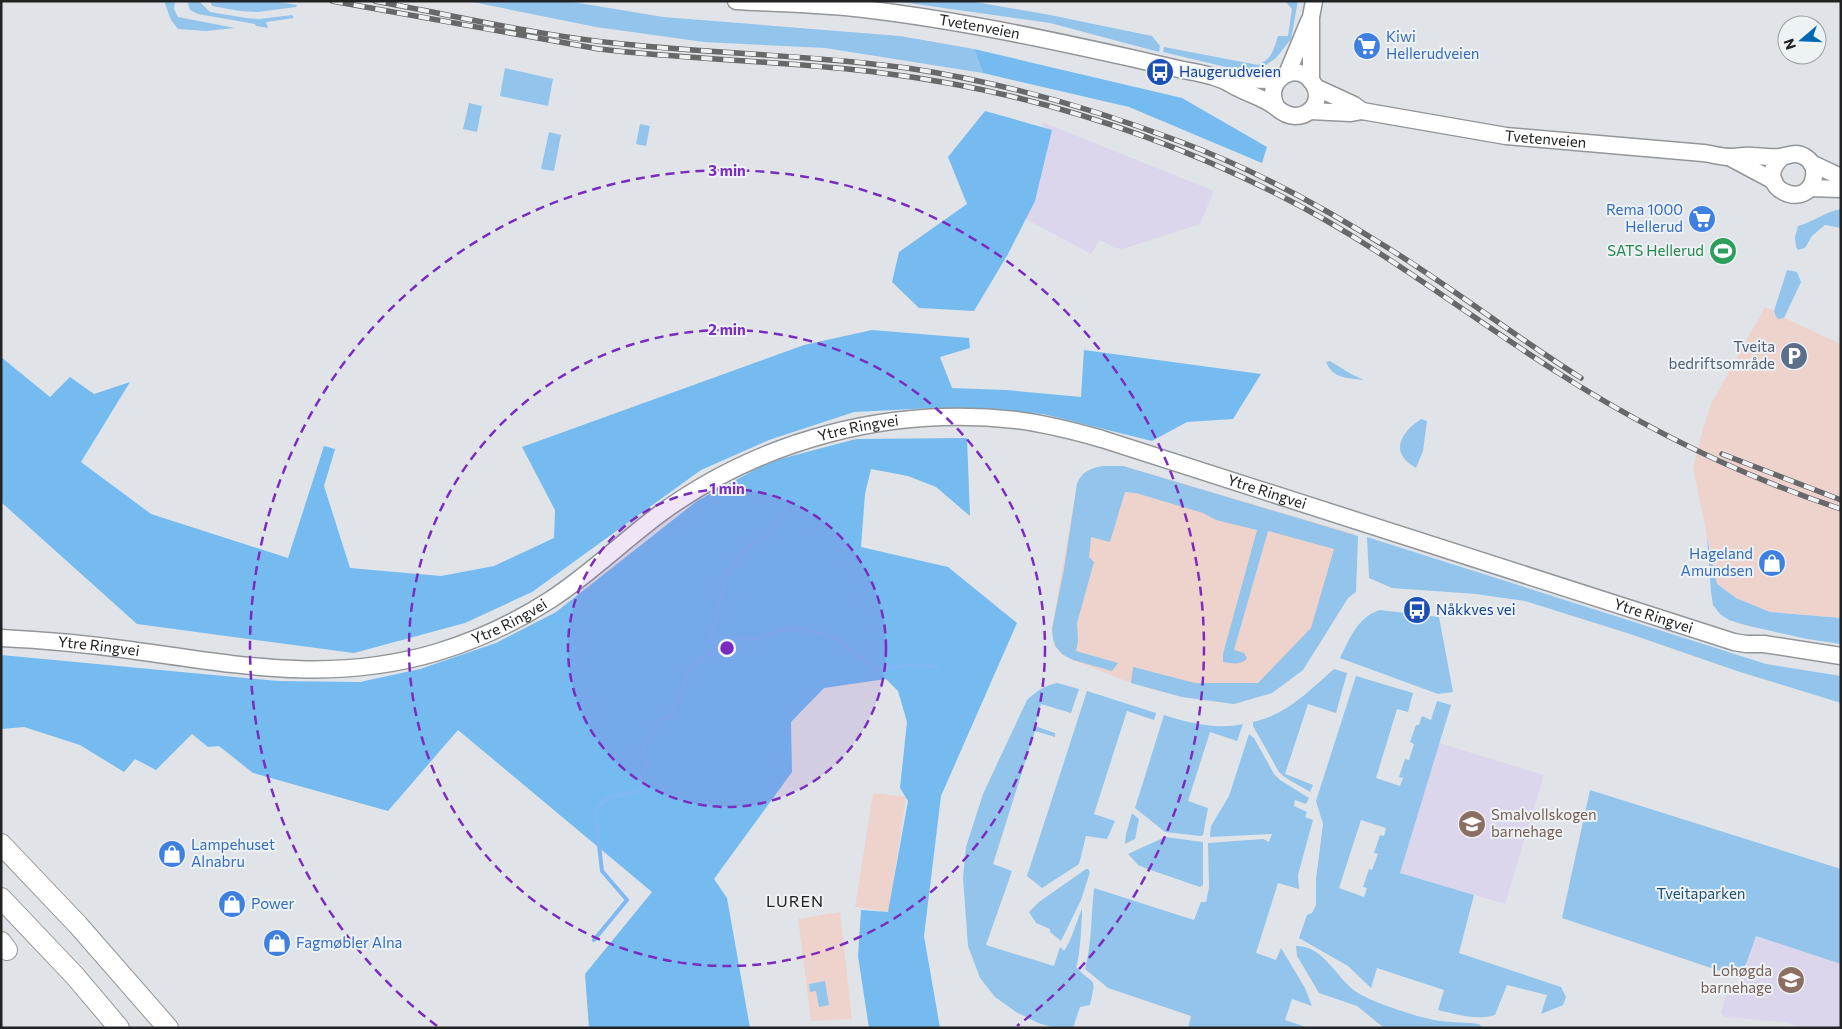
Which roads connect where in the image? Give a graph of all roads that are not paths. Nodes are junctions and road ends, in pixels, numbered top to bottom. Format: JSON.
{"nodes":[{"id":1,"x":736,"y":1,"type":"edge"},
{"id":2,"x":1313,"y":9,"type":"edge"},
{"id":3,"x":1282,"y":77,"type":"junction"},
{"id":4,"x":1219,"y":78,"type":"junction"},
{"id":5,"x":1313,"y":84,"type":"junction"},
{"id":6,"x":1277,"y":108,"type":"junction"},
{"id":7,"x":1362,"y":110,"type":"junction"},
{"id":8,"x":1310,"y":111,"type":"junction"},
{"id":9,"x":1729,"y":157,"type":"junction"},
{"id":10,"x":1782,"y":157,"type":"junction"},
{"id":11,"x":1811,"y":163,"type":"junction"},
{"id":12,"x":1841,"y":177,"type":"edge"},
{"id":13,"x":1774,"y":181,"type":"junction"},
{"id":14,"x":1809,"y":188,"type":"junction"},
{"id":15,"x":1841,"y":190,"type":"edge"},
{"id":16,"x":1,"y":638,"type":"edge"},
{"id":17,"x":1746,"y":644,"type":"junction"},
{"id":18,"x":1841,"y":656,"type":"edge"},
{"id":19,"x":1841,"y":667,"type":"edge"},
{"id":20,"x":1,"y":844,"type":"edge"},
{"id":21,"x":1,"y":898,"type":"edge"},
{"id":22,"x":118,"y":1028,"type":"edge"},
{"id":23,"x":168,"y":1028,"type":"edge"}],
"edges":[{"from":1,"to":4,"type":"main road","name":"Tvetenveien"},
{"from":2,"to":3,"type":"main road"},
{"from":2,"to":5,"type":"main road"},
{"from":3,"to":4,"type":"main road","name":"Tvetenveien"},
{"from":3,"to":5,"type":"main road","name":"Tvetenveien"},
{"from":3,"to":6,"type":"main road"},
{"from":4,"to":6,"type":"main road","name":"Tvetenveien"},
{"from":5,"to":7,"type":"main road","name":"Tvetenveien"},
{"from":5,"to":8,"type":"main road"},
{"from":6,"to":8,"type":"main road","name":"Tvetenveien"},
{"from":7,"to":8,"type":"main road","name":"Tvetenveien"},
{"from":7,"to":9,"type":"main road","name":"Tvetenveien"},
{"from":9,"to":10,"type":"main road","name":"Tvetenveien"},
{"from":9,"to":13,"type":"main road","name":"Tvetenveien"},
{"from":10,"to":11,"type":"main road","name":"Tvetenveien"},
{"from":10,"to":13,"type":"main road"},
{"from":11,"to":12,"type":"main road","name":"Tvetenveien"},
{"from":11,"to":14,"type":"main road"},
{"from":13,"to":14,"type":"main road","name":"Tvetenveien"},
{"from":14,"to":15,"type":"main road","name":"Tvetenveien"},
{"from":16,"to":17,"type":"main road","name":"Ytre Ringvei"},
{"from":17,"to":18,"type":"main road","name":"Ytre Ringvei"},
{"from":17,"to":19,"type":"main road","name":"Ytre Ringvei"},
{"from":20,"to":23,"type":"highway"},
{"from":21,"to":22,"type":"highway"}]}
